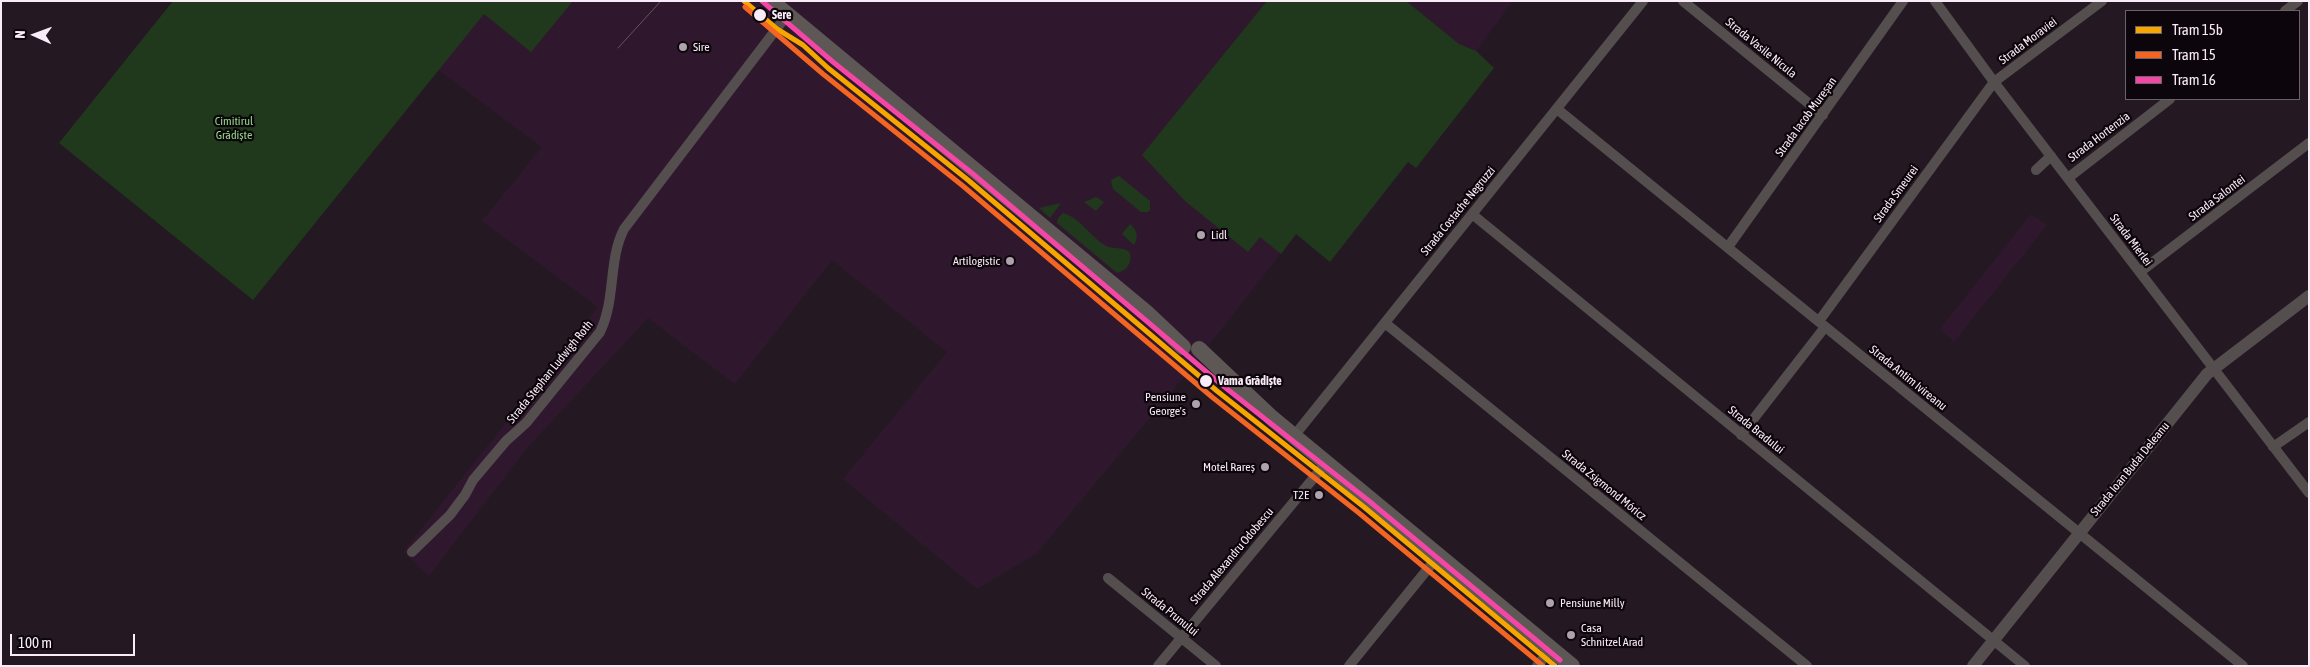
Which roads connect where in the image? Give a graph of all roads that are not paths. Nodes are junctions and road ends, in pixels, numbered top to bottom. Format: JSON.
{"nodes":[{"id":1,"x":771,"y":1,"type":"edge"},
{"id":2,"x":1643,"y":1,"type":"edge"},
{"id":3,"x":1683,"y":1,"type":"edge"},
{"id":4,"x":1903,"y":1,"type":"edge"},
{"id":5,"x":1935,"y":1,"type":"edge"},
{"id":6,"x":2102,"y":1,"type":"edge"},
{"id":7,"x":2298,"y":1,"type":"edge"},
{"id":8,"x":2286,"y":10,"type":"edge"},
{"id":9,"x":788,"y":15,"type":"junction"},
{"id":10,"x":1994,"y":82,"type":"junction"},
{"id":11,"x":2169,"y":100,"type":"edge"},
{"id":12,"x":1557,"y":109,"type":"junction"},
{"id":13,"x":1823,"y":115,"type":"junction"},
{"id":14,"x":2309,"y":143,"type":"edge"},
{"id":15,"x":2051,"y":156,"type":"junction"},
{"id":16,"x":2036,"y":170,"type":"dead end"},
{"id":17,"x":2068,"y":178,"type":"junction"},
{"id":18,"x":1472,"y":214,"type":"junction"},
{"id":19,"x":1728,"y":247,"type":"junction"},
{"id":20,"x":2140,"y":272,"type":"junction"},
{"id":21,"x":2309,"y":296,"type":"edge"},
{"id":22,"x":1385,"y":323,"type":"junction"},
{"id":23,"x":1822,"y":324,"type":"junction"},
{"id":24,"x":2213,"y":369,"type":"junction"},
{"id":25,"x":2309,"y":422,"type":"edge"},
{"id":26,"x":1742,"y":435,"type":"junction"},
{"id":27,"x":1294,"y":436,"type":"junction"},
{"id":28,"x":2273,"y":447,"type":"junction"},
{"id":29,"x":1326,"y":462,"type":"junction"},
{"id":30,"x":2309,"y":493,"type":"edge"},
{"id":31,"x":2079,"y":533,"type":"junction"},
{"id":32,"x":412,"y":552,"type":"dead end"},
{"id":33,"x":1439,"y":555,"type":"junction"},
{"id":34,"x":1108,"y":578,"type":"dead end"},
{"id":35,"x":1181,"y":637,"type":"junction"},
{"id":36,"x":1993,"y":640,"type":"junction"},
{"id":37,"x":1551,"y":648,"type":"junction"},
{"id":38,"x":1158,"y":666,"type":"edge"},
{"id":39,"x":1216,"y":666,"type":"edge"},
{"id":40,"x":1349,"y":666,"type":"edge"},
{"id":41,"x":1537,"y":666,"type":"edge"},
{"id":42,"x":1572,"y":666,"type":"edge"},
{"id":43,"x":1807,"y":666,"type":"edge"},
{"id":44,"x":1973,"y":666,"type":"edge"},
{"id":45,"x":2025,"y":666,"type":"edge"},
{"id":46,"x":2243,"y":666,"type":"edge"}],
"edges":[{"from":1,"to":9,"type":"main road"},
{"from":2,"to":12,"type":"street","name":"Strada Costache Negruzzi"},
{"from":3,"to":13,"type":"street","name":"Strada Vasile Nicula"},
{"from":4,"to":13,"type":"street","name":"Strada Iacob Mureșan"},
{"from":5,"to":10,"type":"street","name":"Strada Mierlei"},
{"from":6,"to":10,"type":"street","name":"Strada Moraviei"},
{"from":7,"to":8,"type":"street"},
{"from":9,"to":27,"type":"main road"},
{"from":9,"to":32,"type":"street","name":"Strada Stephan Ludwigh Roth"},
{"from":10,"to":15,"type":"street","name":"Strada Mierlei"},
{"from":10,"to":23,"type":"street","name":"Strada Smeurei"},
{"from":11,"to":17,"type":"street","name":"Strada Hortenzia"},
{"from":12,"to":18,"type":"street","name":"Strada Costache Negruzzi"},
{"from":12,"to":19,"type":"street","name":"Strada Antim Ivireanu"},
{"from":13,"to":19,"type":"street","name":"Strada Iacob Mureșan"},
{"from":14,"to":20,"type":"street","name":"Strada Salontei"},
{"from":15,"to":16,"type":"street"},
{"from":15,"to":17,"type":"street","name":"Strada Mierlei"},
{"from":17,"to":20,"type":"street","name":"Strada Mierlei"},
{"from":18,"to":22,"type":"street","name":"Strada Costache Negruzzi"},
{"from":18,"to":26,"type":"street","name":"Strada Bradului"},
{"from":19,"to":23,"type":"street","name":"Strada Antim Ivireanu"},
{"from":20,"to":24,"type":"street","name":"Strada Mierlei"},
{"from":21,"to":24,"type":"street","name":"Strada Ioan Budai Deleanu"},
{"from":22,"to":27,"type":"street","name":"Strada Costache Negruzzi"},
{"from":22,"to":43,"type":"street","name":"Strada Zsigmond Móricz"},
{"from":23,"to":26,"type":"street","name":"Strada Smeurei"},
{"from":23,"to":31,"type":"street","name":"Strada Antim Ivireanu"},
{"from":24,"to":28,"type":"street","name":"Strada Mierlei"},
{"from":24,"to":31,"type":"street","name":"Strada Ioan Budai Deleanu"},
{"from":25,"to":28,"type":"street"},
{"from":26,"to":36,"type":"street","name":"Strada Bradului"},
{"from":27,"to":29,"type":"main road"},
{"from":28,"to":30,"type":"street","name":"Strada Mierlei"},
{"from":29,"to":33,"type":"main road"},
{"from":29,"to":35,"type":"street","name":"Strada Alexandru Odobescu"},
{"from":31,"to":36,"type":"street","name":"Strada Ioan Budai Deleanu"},
{"from":31,"to":46,"type":"street","name":"Strada Antim Ivireanu"},
{"from":33,"to":37,"type":"main road"},
{"from":33,"to":40,"type":"street"},
{"from":34,"to":35,"type":"street","name":"Strada Prunului"},
{"from":35,"to":38,"type":"street","name":"Strada Alexandru Odobescu"},
{"from":35,"to":39,"type":"street","name":"Strada Prunului"},
{"from":36,"to":44,"type":"street","name":"Strada Ioan Budai Deleanu"},
{"from":36,"to":45,"type":"street","name":"Strada Bradului"},
{"from":37,"to":41,"type":"street"},
{"from":37,"to":42,"type":"main road"}]}
